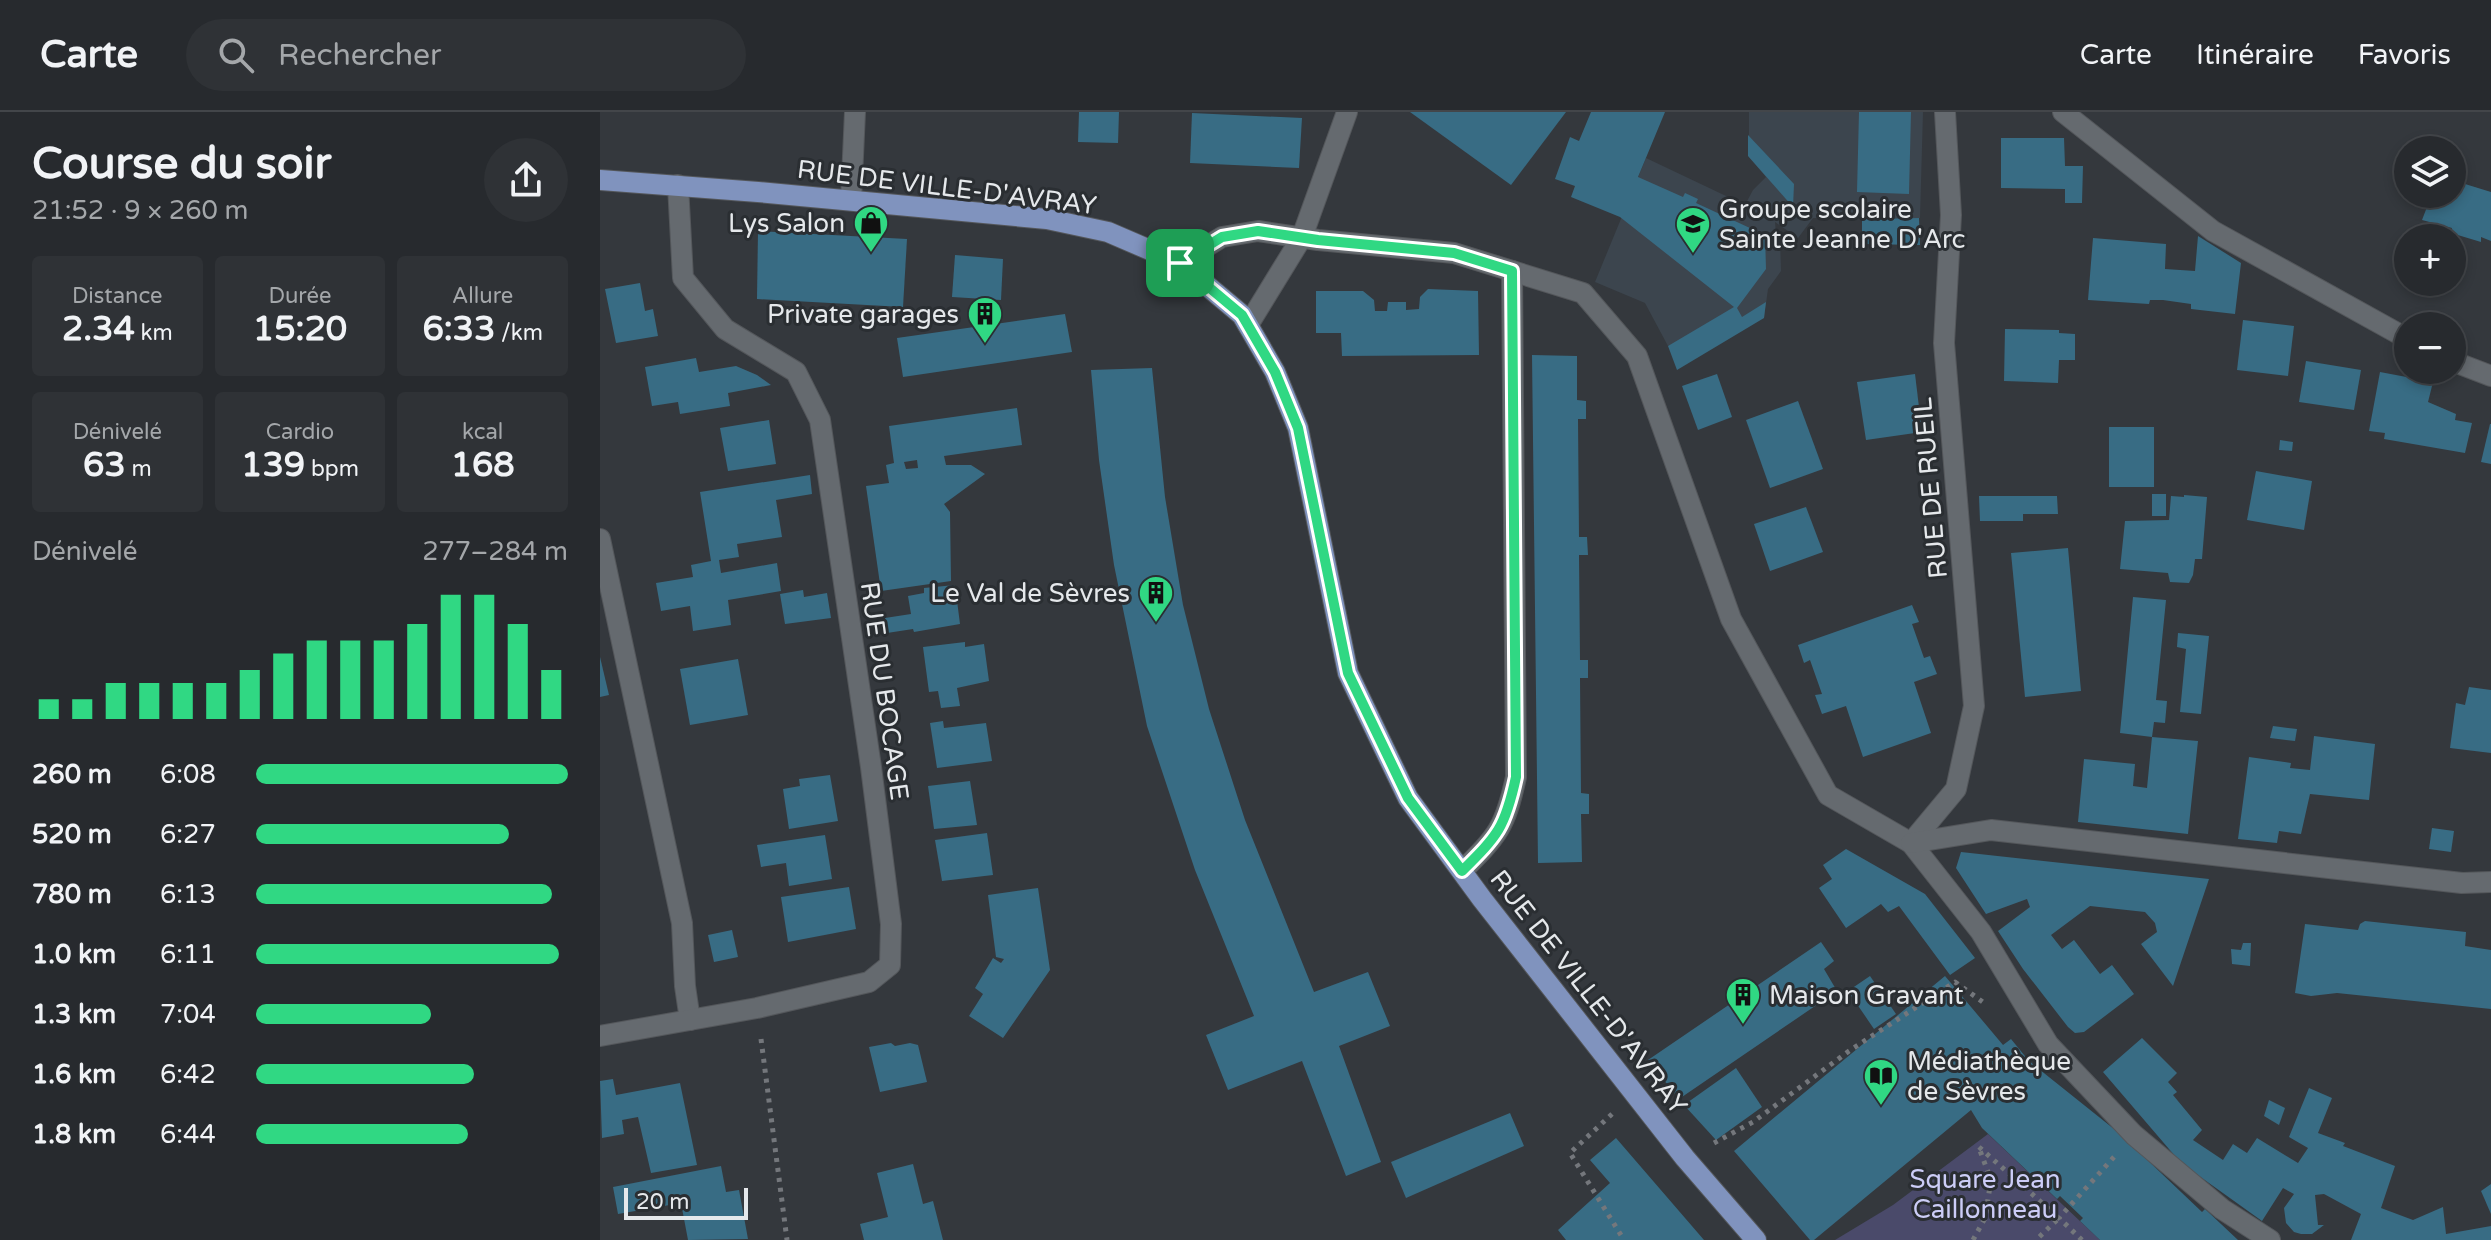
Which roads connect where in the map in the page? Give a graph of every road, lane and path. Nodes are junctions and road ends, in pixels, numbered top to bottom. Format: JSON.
{"nodes":[{"id":1,"x":855,"y":112,"type":"edge"},
{"id":2,"x":1347,"y":112,"type":"edge"},
{"id":3,"x":1945,"y":112,"type":"edge"},
{"id":4,"x":2063,"y":112,"type":"edge"},
{"id":5,"x":600,"y":180,"type":"edge"},
{"id":6,"x":678,"y":185,"type":"junction"},
{"id":7,"x":851,"y":200,"type":"junction"},
{"id":8,"x":1302,"y":237,"type":"junction"},
{"id":9,"x":1180,"y":263,"type":"junction"},
{"id":10,"x":1512,"y":271,"type":"junction"},
{"id":11,"x":1248,"y":325,"type":"junction"},
{"id":12,"x":2394,"y":331,"type":"edge"},
{"id":13,"x":2466,"y":366,"type":"edge"},
{"id":14,"x":2491,"y":376,"type":"edge"},
{"id":15,"x":600,"y":539,"type":"edge"},
{"id":16,"x":1911,"y":843,"type":"junction"},
{"id":17,"x":1462,"y":871,"type":"junction"},
{"id":18,"x":2491,"y":882,"type":"edge"},
{"id":19,"x":1988,"y":1006,"type":"dead end"},
{"id":20,"x":757,"y":1008,"type":"junction"},
{"id":21,"x":690,"y":1020,"type":"junction"},
{"id":22,"x":600,"y":1036,"type":"edge"},
{"id":23,"x":1635,"y":1092,"type":"junction"},
{"id":24,"x":2134,"y":1135,"type":"junction"},
{"id":25,"x":1685,"y":1158,"type":"junction"},
{"id":26,"x":2059,"y":1218,"type":"junction"},
{"id":27,"x":787,"y":1240,"type":"edge"},
{"id":28,"x":1624,"y":1240,"type":"edge"},
{"id":29,"x":1756,"y":1240,"type":"edge"},
{"id":30,"x":1973,"y":1240,"type":"edge"},
{"id":31,"x":2036,"y":1240,"type":"edge"},
{"id":32,"x":2082,"y":1240,"type":"edge"},
{"id":33,"x":2270,"y":1240,"type":"edge"}],
"edges":[{"from":1,"to":7,"type":"street"},
{"from":2,"to":8,"type":"street"},
{"from":3,"to":16,"type":"street","name":"RUE DE RUEIL"},
{"from":4,"to":12,"type":"street"},
{"from":5,"to":6,"type":"main road","name":"RUE DE VILLE-D'AVRAY"},
{"from":6,"to":7,"type":"main road","name":"RUE DE VILLE-D'AVRAY"},
{"from":6,"to":20,"type":"street","name":"RUE DU BOCAGE"},
{"from":7,"to":9,"type":"main road","name":"RUE DE VILLE-D'AVRAY"},
{"from":8,"to":9,"type":"street"},
{"from":8,"to":10,"type":"street"},
{"from":8,"to":11,"type":"street"},
{"from":9,"to":11,"type":"main road","name":"RUE DE VILLE-D'AVRAY"},
{"from":10,"to":16,"type":"street"},
{"from":10,"to":17,"type":"street"},
{"from":11,"to":17,"type":"main road","name":"RUE DE VILLE-D'AVRAY"},
{"from":13,"to":14,"type":"street"},
{"from":15,"to":21,"type":"street"},
{"from":16,"to":18,"type":"street"},
{"from":16,"to":24,"type":"street"},
{"from":17,"to":23,"type":"main road","name":"RUE DE VILLE-D'AVRAY"},
{"from":19,"to":25,"type":"path"},
{"from":20,"to":21,"type":"street","name":"RUE DU BOCAGE"},
{"from":20,"to":27,"type":"path"},
{"from":21,"to":22,"type":"street","name":"RUE DU BOCAGE"},
{"from":23,"to":25,"type":"main road","name":"RUE DE VILLE-D'AVRAY"},
{"from":23,"to":28,"type":"path"},
{"from":24,"to":26,"type":"path"},
{"from":24,"to":33,"type":"street"},
{"from":25,"to":29,"type":"main road","name":"RUE DE VILLE-D'AVRAY"},
{"from":26,"to":30,"type":"path"},
{"from":26,"to":31,"type":"path"},
{"from":26,"to":32,"type":"path"}]}
